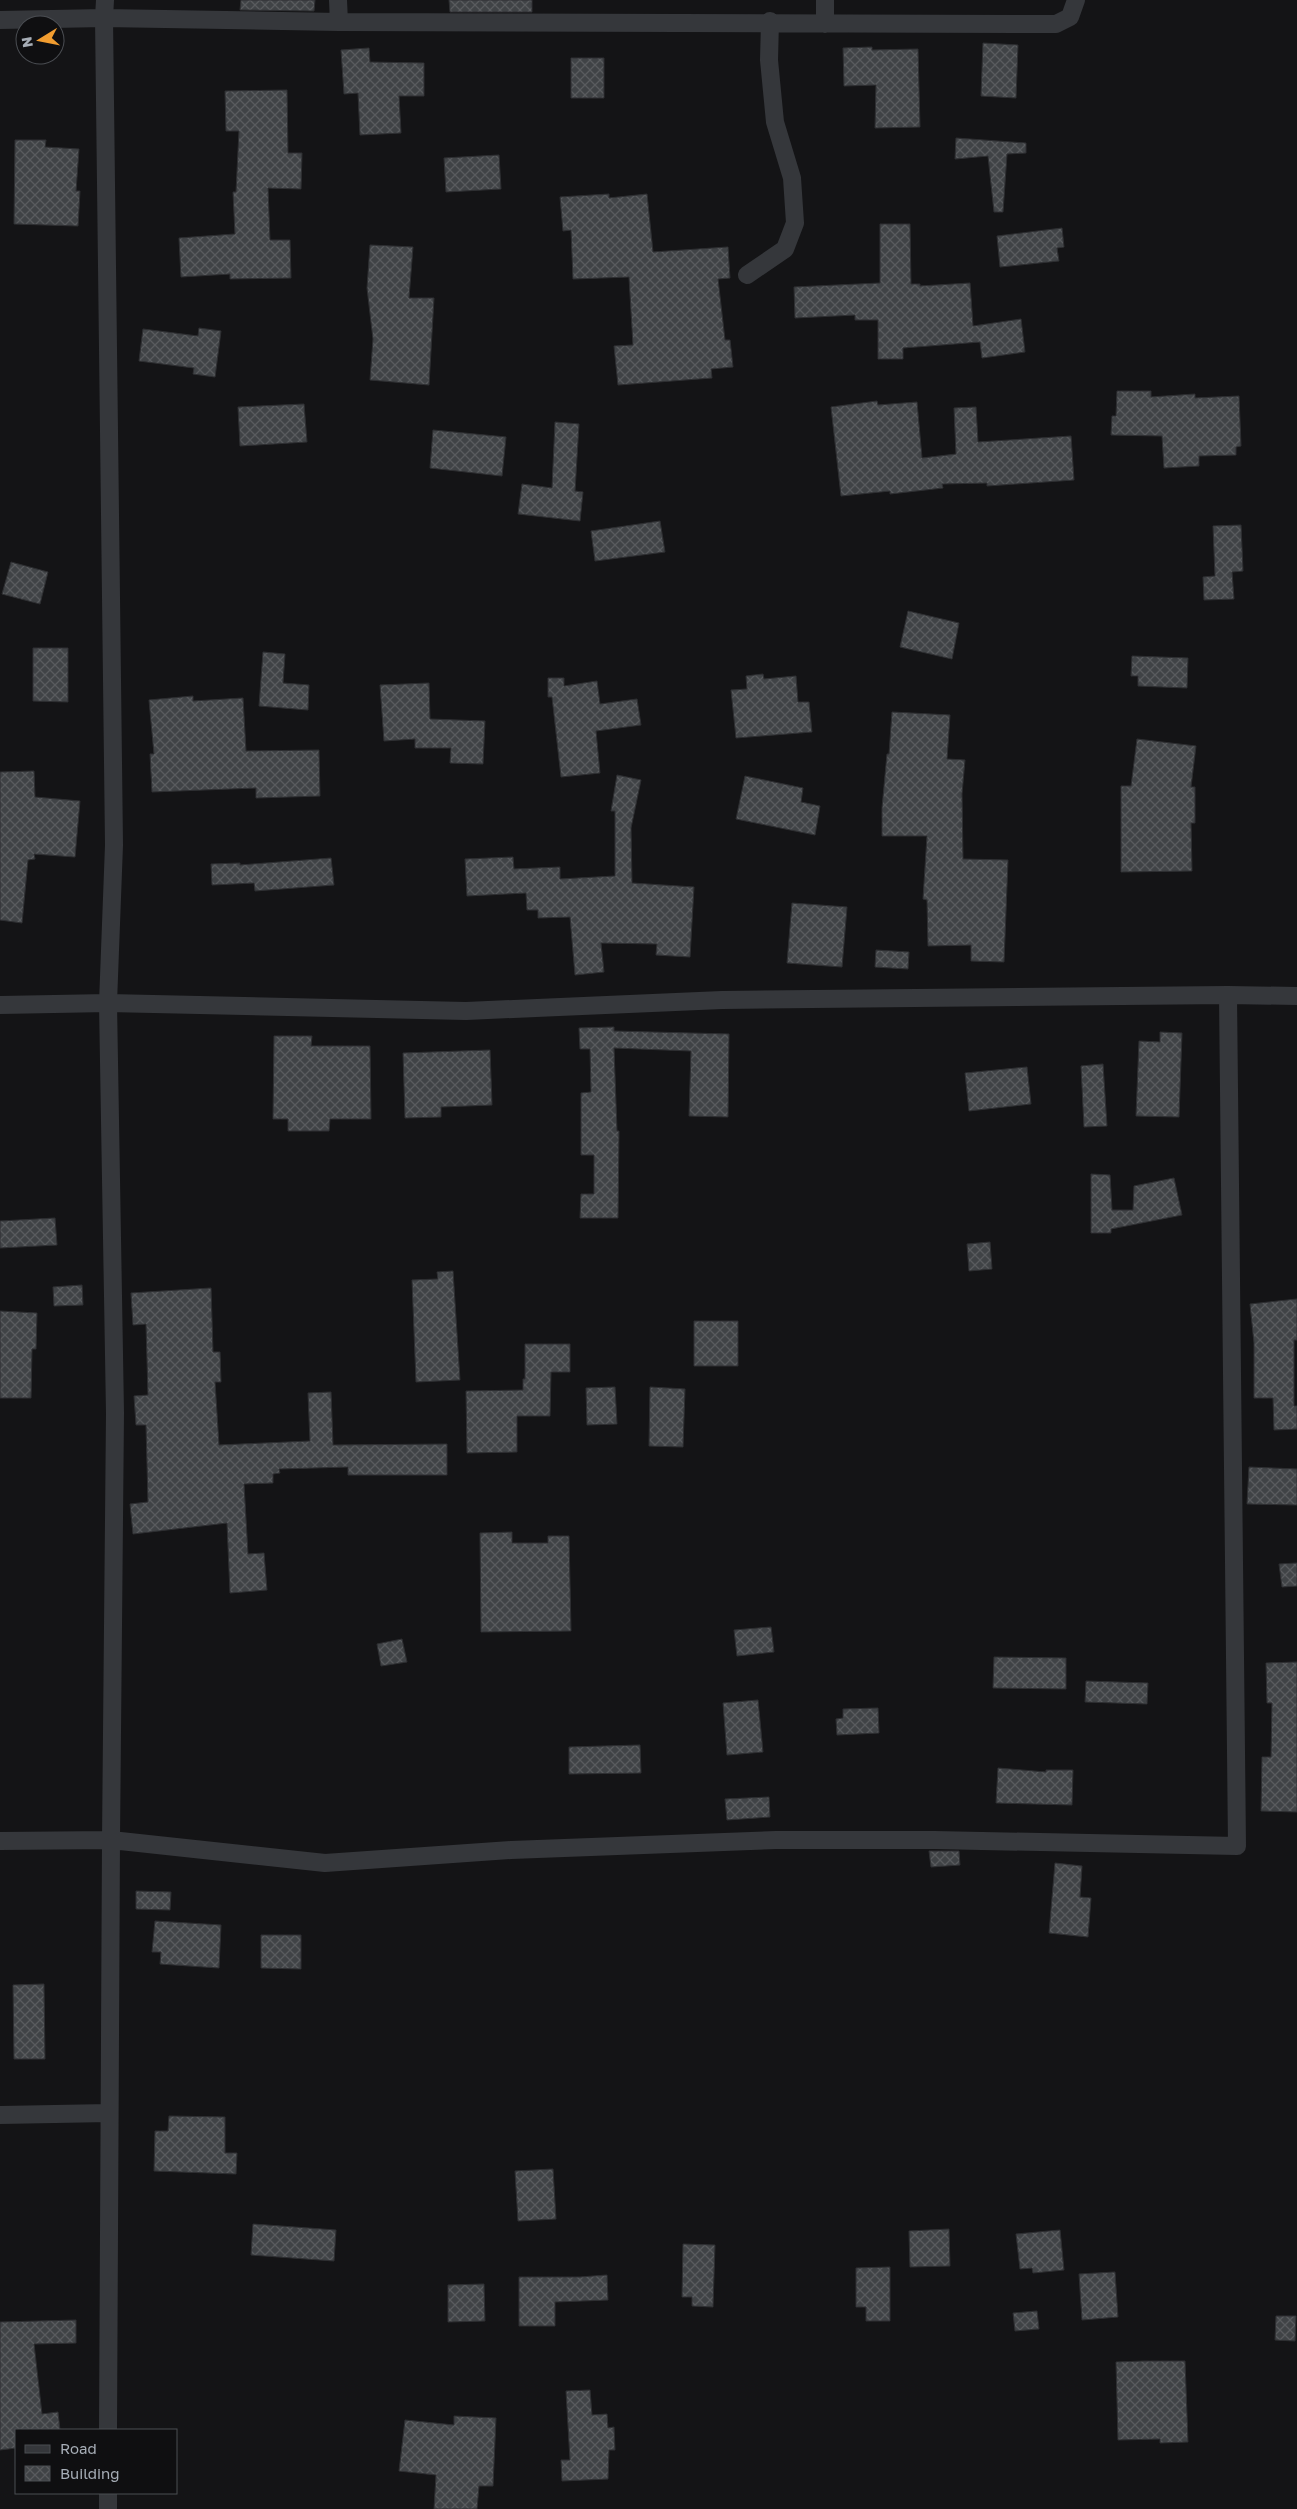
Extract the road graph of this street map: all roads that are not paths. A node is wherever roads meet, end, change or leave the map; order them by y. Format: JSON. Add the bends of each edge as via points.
{"nodes":[{"id":1,"x":105,"y":0,"type":"edge"},
{"id":2,"x":338,"y":0,"type":"edge"},
{"id":3,"x":825,"y":0,"type":"edge"},
{"id":4,"x":1076,"y":0,"type":"edge"},
{"id":5,"x":104,"y":18,"type":"junction"},
{"id":6,"x":0,"y":20,"type":"edge"},
{"id":7,"x":770,"y":21,"type":"junction"},
{"id":8,"x":339,"y":22,"type":"junction"},
{"id":9,"x":825,"y":24,"type":"junction"},
{"id":10,"x":747,"y":275,"type":"dead end"},
{"id":11,"x":1228,"y":996,"type":"junction"},
{"id":12,"x":1297,"y":996,"type":"edge"},
{"id":13,"x":108,"y":1003,"type":"junction"},
{"id":14,"x":0,"y":1005,"type":"edge"},
{"id":15,"x":111,"y":1840,"type":"junction"},
{"id":16,"x":0,"y":1842,"type":"edge"},
{"id":17,"x":109,"y":2113,"type":"junction"},
{"id":18,"x":0,"y":2115,"type":"edge"},
{"id":19,"x":108,"y":2429,"type":"edge"},
{"id":20,"x":108,"y":2494,"type":"edge"},
{"id":21,"x":108,"y":2509,"type":"edge"}],
"edges":[{"from":1,"to":5,"type":"street"},
{"from":2,"to":8,"type":"street"},
{"from":3,"to":9,"type":"street"},
{"from":4,"to":9,"type":"street","via":[[1070,17],[1056,24]]},
{"from":5,"to":6,"type":"street"},
{"from":5,"to":8,"type":"street"},
{"from":5,"to":13,"type":"street","via":[[114,845]]},
{"from":7,"to":8,"type":"street"},
{"from":7,"to":9,"type":"street"},
{"from":7,"to":10,"type":"street","via":[[769,60],[775,122],[792,178],[795,223],[785,249]]},
{"from":11,"to":12,"type":"street"},
{"from":11,"to":13,"type":"street","via":[[722,1000],[466,1011]]},
{"from":11,"to":15,"type":"street","via":[[1237,1846],[776,1840],[511,1850],[326,1863]]},
{"from":13,"to":14,"type":"street"},
{"from":13,"to":15,"type":"street","via":[[115,1413]]},
{"from":15,"to":16,"type":"street"},
{"from":15,"to":17,"type":"street"},
{"from":17,"to":18,"type":"street"},
{"from":17,"to":19,"type":"street"},
{"from":20,"to":21,"type":"street"}]}
